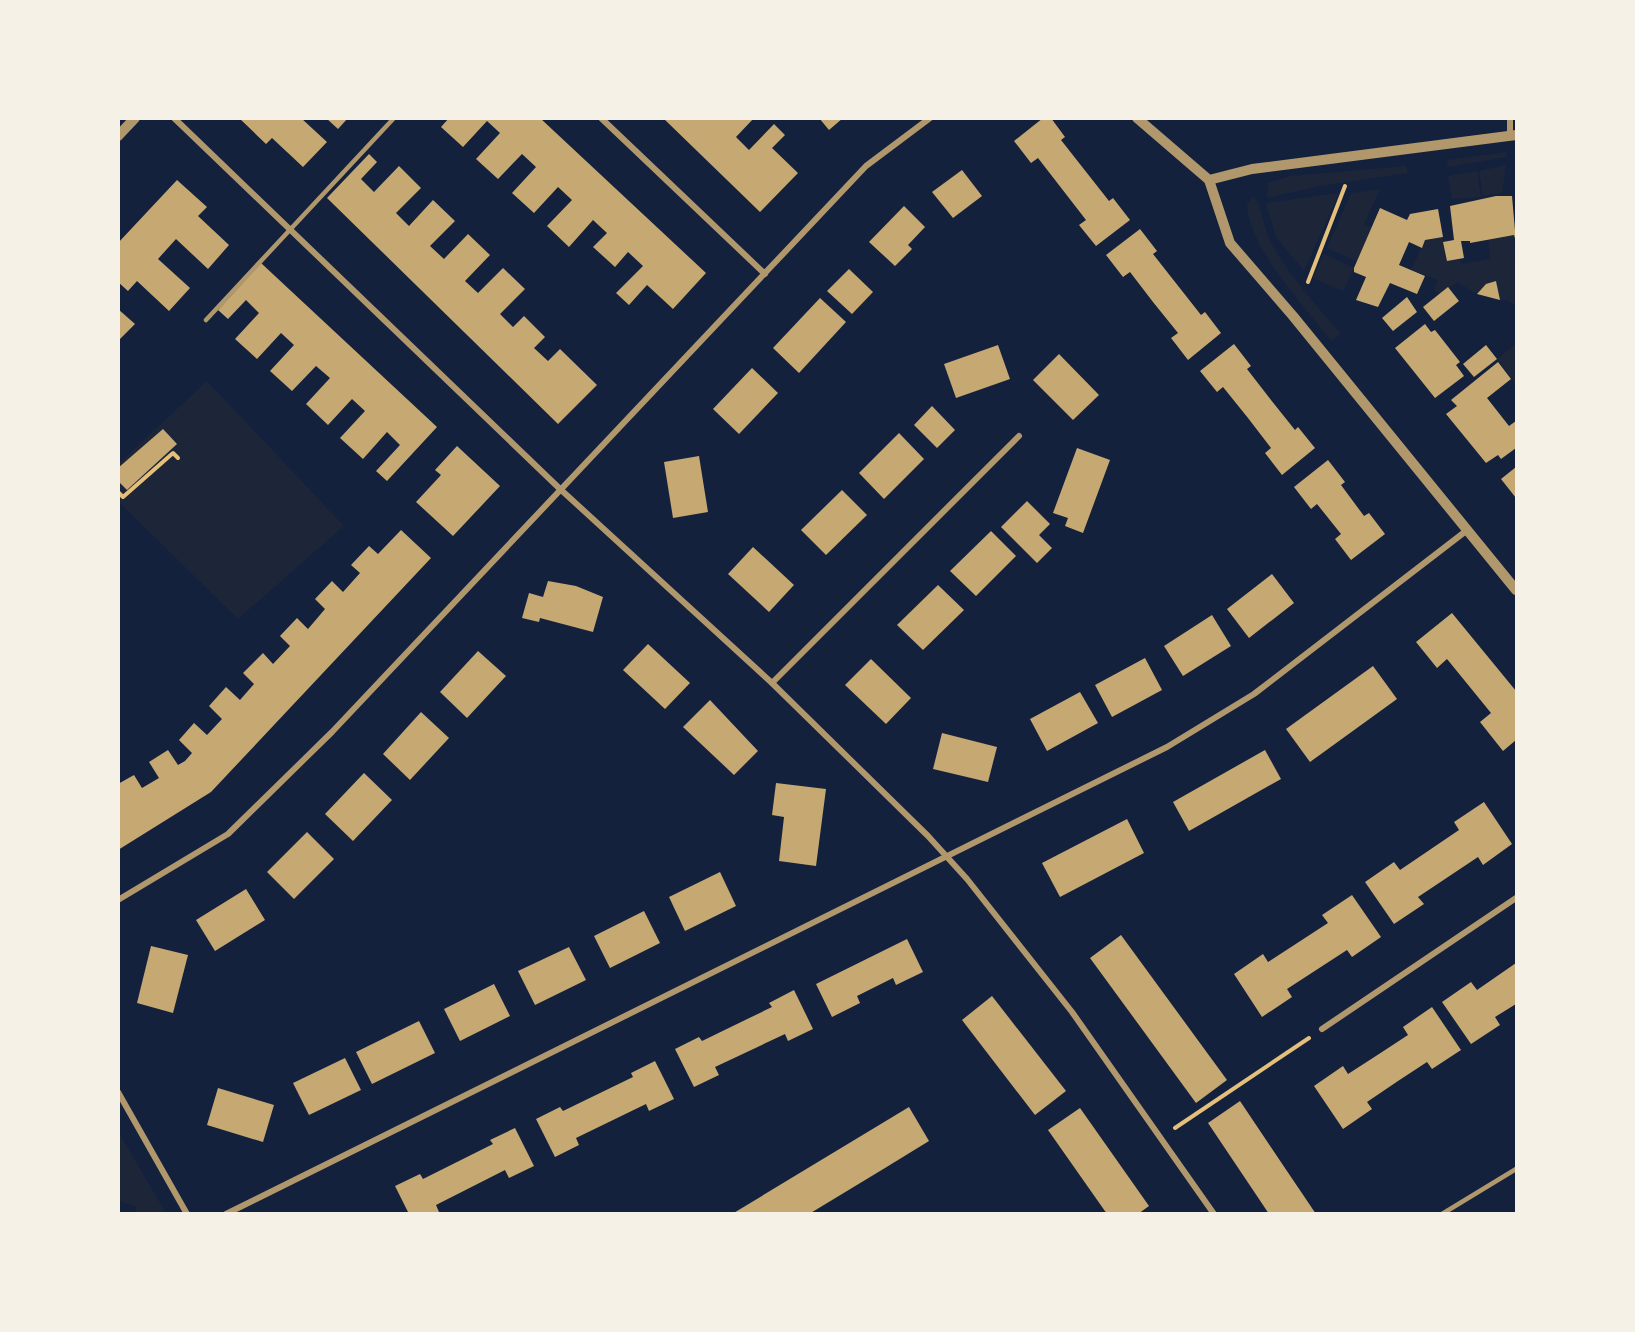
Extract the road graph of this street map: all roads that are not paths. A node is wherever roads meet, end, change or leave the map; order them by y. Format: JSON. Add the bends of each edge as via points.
{"nodes":[{"id":1,"x":135,"y":118,"type":"edge"},
{"id":2,"x":174,"y":118,"type":"edge"},
{"id":3,"x":394,"y":118,"type":"edge"},
{"id":4,"x":601,"y":118,"type":"edge"},
{"id":5,"x":930,"y":118,"type":"edge"},
{"id":6,"x":1137,"y":118,"type":"edge"},
{"id":7,"x":1510,"y":118,"type":"edge"},
{"id":8,"x":118,"y":136,"type":"edge"},
{"id":9,"x":1513,"y":136,"type":"edge"},
{"id":10,"x":1209,"y":180,"type":"junction"},
{"id":11,"x":290,"y":230,"type":"junction"},
{"id":12,"x":765,"y":274,"type":"junction"},
{"id":13,"x":206,"y":320,"type":"dead end"},
{"id":14,"x":1019,"y":435,"type":"dead end"},
{"id":15,"x":559,"y":488,"type":"junction"},
{"id":16,"x":1466,"y":531,"type":"junction"},
{"id":17,"x":1516,"y":590,"type":"edge"},
{"id":18,"x":772,"y":683,"type":"junction"},
{"id":19,"x":946,"y":856,"type":"junction"},
{"id":20,"x":1516,"y":898,"type":"edge"},
{"id":21,"x":118,"y":900,"type":"edge"},
{"id":22,"x":1322,"y":1029,"type":"road end"},
{"id":23,"x":118,"y":1092,"type":"edge"},
{"id":24,"x":1516,"y":1169,"type":"edge"},
{"id":25,"x":187,"y":1214,"type":"edge"},
{"id":26,"x":226,"y":1214,"type":"edge"},
{"id":27,"x":1214,"y":1214,"type":"edge"},
{"id":28,"x":1442,"y":1214,"type":"edge"}],
"edges":[{"from":1,"to":8,"type":"street"},
{"from":2,"to":11,"type":"street"},
{"from":3,"to":11,"type":"lane"},
{"from":4,"to":12,"type":"street"},
{"from":5,"to":12,"type":"street","via":[[866,166]]},
{"from":6,"to":10,"type":"street"},
{"from":7,"to":9,"type":"street"},
{"from":9,"to":10,"type":"street","via":[[1252,169]]},
{"from":10,"to":16,"type":"street","via":[[1230,243]]},
{"from":11,"to":13,"type":"lane"},
{"from":11,"to":15,"type":"street"},
{"from":12,"to":15,"type":"street"},
{"from":14,"to":18,"type":"street"},
{"from":15,"to":18,"type":"street"},
{"from":15,"to":21,"type":"street","via":[[332,732],[228,834]]},
{"from":16,"to":17,"type":"street"},
{"from":16,"to":19,"type":"street","via":[[1254,694],[1167,747]]},
{"from":18,"to":19,"type":"street"},
{"from":19,"to":26,"type":"street"},
{"from":19,"to":27,"type":"street","via":[[1072,1012]]},
{"from":20,"to":22,"type":"street"},
{"from":23,"to":25,"type":"street"},
{"from":24,"to":28,"type":"lane"}]}
